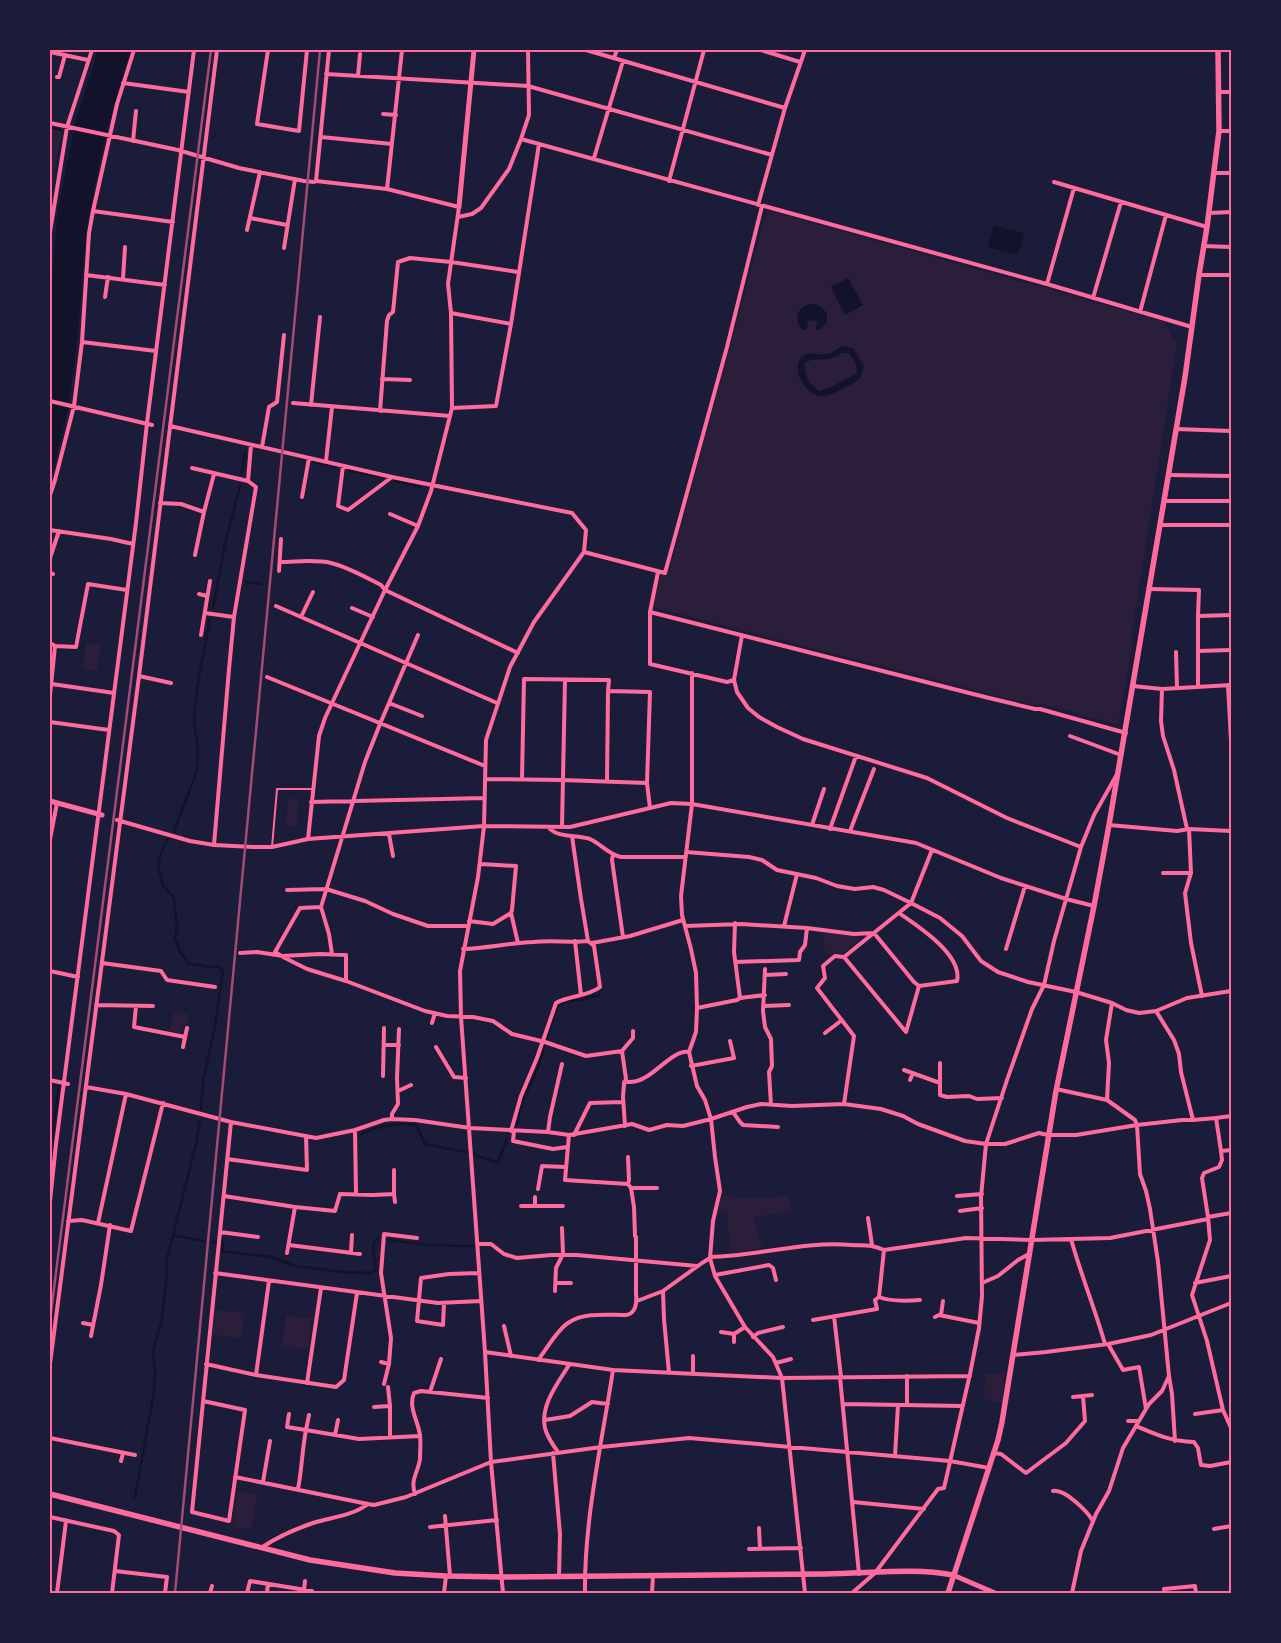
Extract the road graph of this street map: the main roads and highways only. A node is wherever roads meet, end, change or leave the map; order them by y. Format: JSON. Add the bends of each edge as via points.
{"nodes":[{"id":1,"x":1218,"y":50,"type":"edge"},
{"id":2,"x":50,"y":1494,"type":"edge"},
{"id":3,"x":954,"y":1575,"type":"junction"},
{"id":4,"x":948,"y":1593,"type":"edge"}],
"edges":[{"from":1,"to":3,"type":"main road","via":[[1219,131],[1209,213],[1126,733],[1056,1089],[1003,1416]]},
{"from":2,"to":3,"type":"main road","via":[[310,1560],[395,1573],[502,1577],[938,1572]]},
{"from":3,"to":4,"type":"main road"}]}
